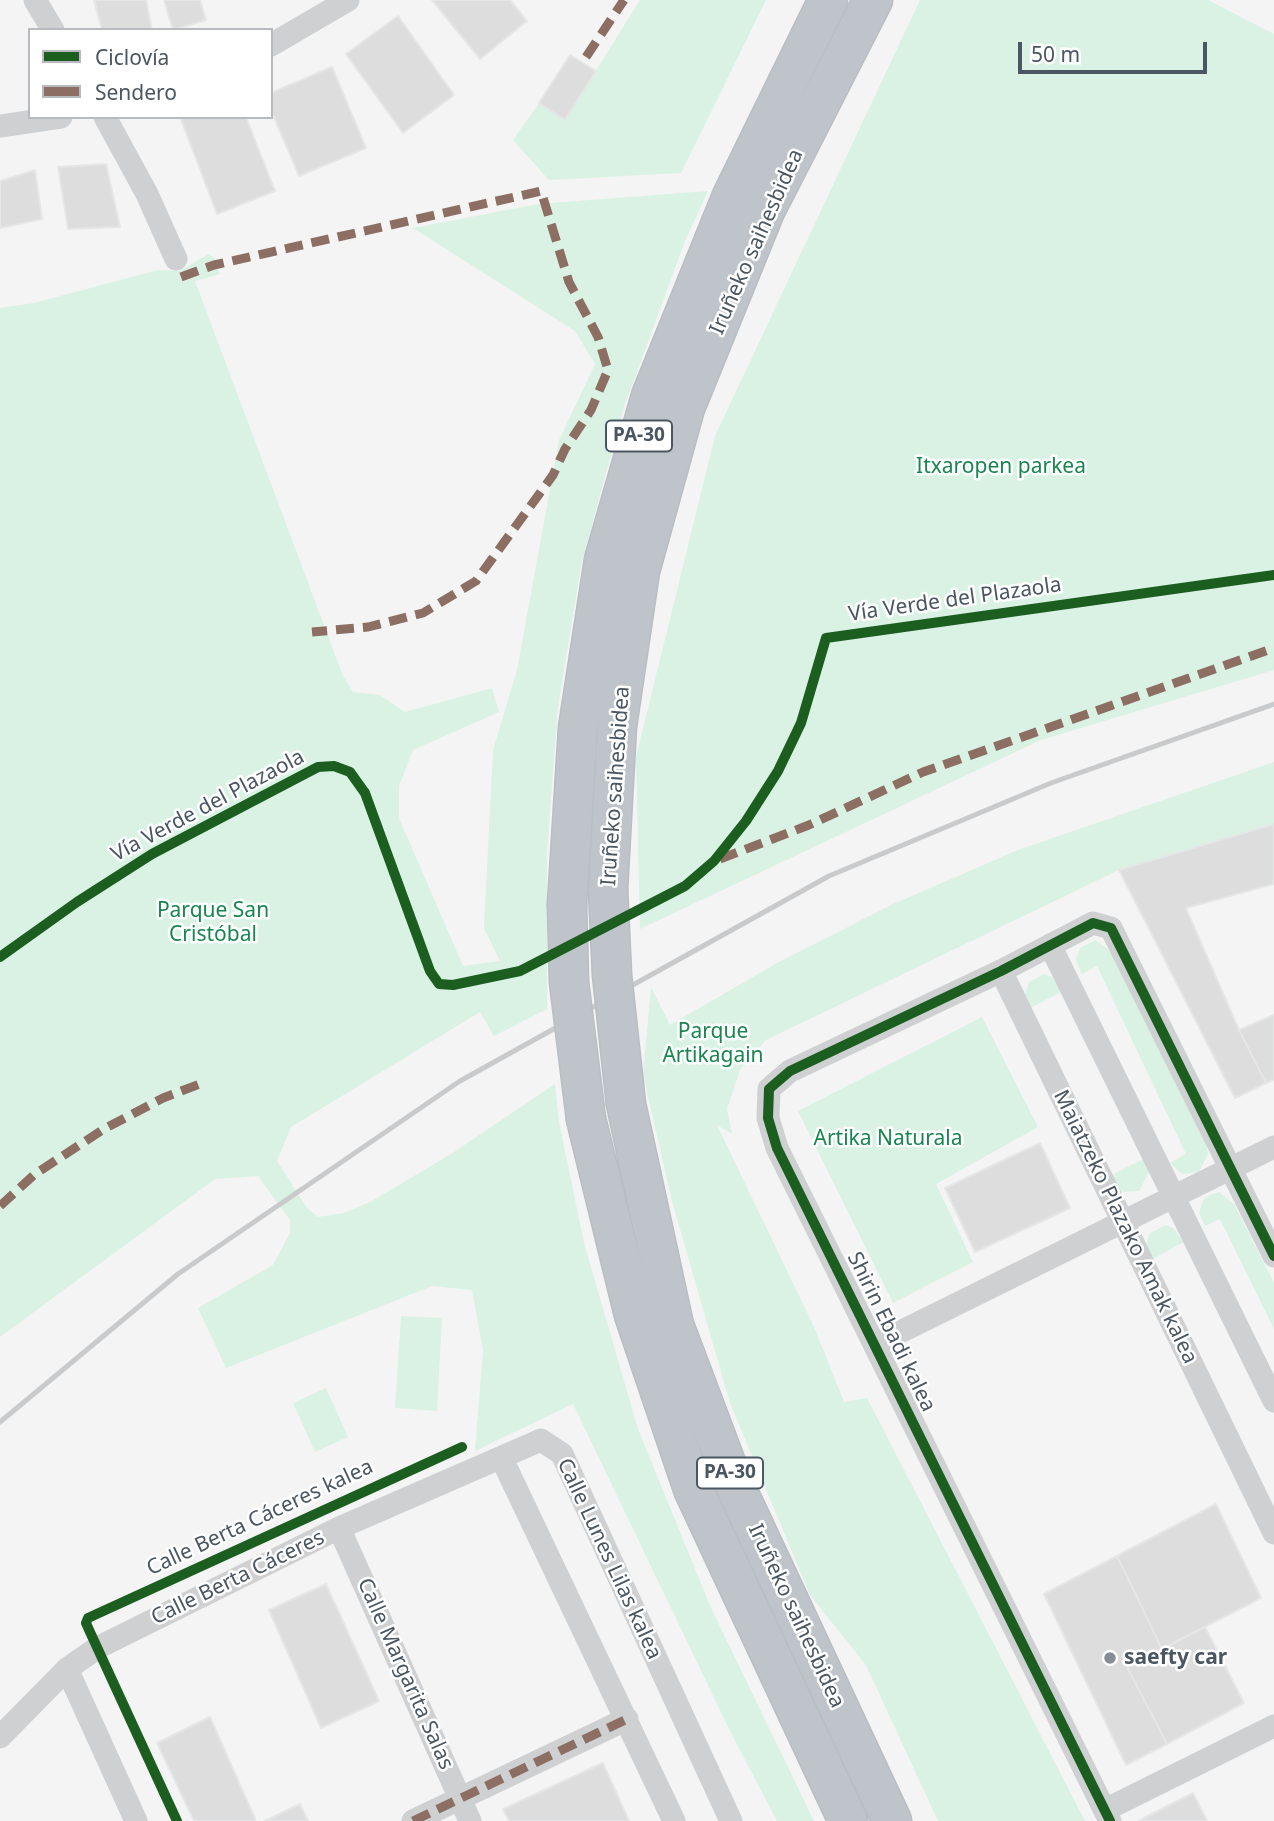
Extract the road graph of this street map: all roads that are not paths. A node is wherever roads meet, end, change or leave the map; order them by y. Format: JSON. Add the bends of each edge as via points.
{"nodes":[{"id":1,"x":35,"y":0,"type":"edge"},
{"id":2,"x":348,"y":0,"type":"edge"},
{"id":3,"x":828,"y":0,"type":"edge"},
{"id":4,"x":873,"y":0,"type":"edge"},
{"id":5,"x":52,"y":28,"type":"edge"},
{"id":6,"x":273,"y":44,"type":"edge"},
{"id":7,"x":49,"y":119,"type":"edge"},
{"id":8,"x":107,"y":119,"type":"edge"},
{"id":9,"x":0,"y":127,"type":"edge"},
{"id":10,"x":176,"y":259,"type":"dead end"},
{"id":11,"x":1049,"y":945,"type":"junction"},
{"id":12,"x":1001,"y":971,"type":"junction"},
{"id":13,"x":1274,"y":1147,"type":"edge"},
{"id":14,"x":1231,"y":1168,"type":"junction"},
{"id":15,"x":1172,"y":1197,"type":"junction"},
{"id":16,"x":1122,"y":1222,"type":"junction"},
{"id":17,"x":1274,"y":1256,"type":"edge"},
{"id":18,"x":876,"y":1344,"type":"junction"},
{"id":19,"x":1274,"y":1401,"type":"edge"},
{"id":20,"x":502,"y":1459,"type":"junction"},
{"id":21,"x":339,"y":1528,"type":"junction"},
{"id":22,"x":1274,"y":1533,"type":"edge"},
{"id":23,"x":808,"y":1645,"type":"junction"},
{"id":24,"x":67,"y":1669,"type":"junction"},
{"id":25,"x":790,"y":1699,"type":"junction"},
{"id":26,"x":627,"y":1718,"type":"junction"},
{"id":27,"x":1274,"y":1726,"type":"edge"},
{"id":28,"x":0,"y":1737,"type":"edge"},
{"id":29,"x":460,"y":1798,"type":"junction"},
{"id":30,"x":1108,"y":1816,"type":"edge"},
{"id":31,"x":418,"y":1820,"type":"edge"},
{"id":32,"x":136,"y":1821,"type":"edge"},
{"id":33,"x":470,"y":1821,"type":"edge"},
{"id":34,"x":674,"y":1821,"type":"edge"},
{"id":35,"x":731,"y":1821,"type":"edge"},
{"id":36,"x":831,"y":1821,"type":"edge"},
{"id":37,"x":848,"y":1821,"type":"edge"},
{"id":38,"x":892,"y":1821,"type":"edge"},
{"id":39,"x":913,"y":1821,"type":"edge"}],
"edges":[{"from":1,"to":5,"type":"street"},
{"from":2,"to":6,"type":"street"},
{"from":3,"to":25,"type":"highway","name":"Iruñeko saihesbidea","number":"PA-30","bridge":true,"via":[[732,196],[647,409],[604,560],[578,728],[567,904],[569,982],[586,1119],[634,1315],[693,1489]]},
{"from":4,"to":23,"type":"highway","name":"Iruñeko saihesbidea","number":"PA-30","bridge":true,"via":[[765,211],[685,408],[640,570],[617,726],[608,889],[626,1104],[674,1325],[732,1479]]},
{"from":7,"to":9,"type":"street"},
{"from":8,"to":10,"type":"street"},
{"from":11,"to":12,"type":"street"},
{"from":11,"to":14,"type":"street","via":[[1093,923],[1111,928]]},
{"from":11,"to":15,"type":"street"},
{"from":12,"to":16,"type":"street","name":"Maiatzeko Plazako Amak kalea"},
{"from":12,"to":18,"type":"street","name":"Shirin Ebadi kalea","via":[[790,1071],[769,1089],[768,1118],[777,1148]]},
{"from":13,"to":14,"type":"street"},
{"from":14,"to":15,"type":"street"},
{"from":14,"to":17,"type":"street"},
{"from":15,"to":16,"type":"street"},
{"from":15,"to":19,"type":"street"},
{"from":16,"to":18,"type":"street"},
{"from":16,"to":22,"type":"street","name":"Maiatzeko Plazako Amak kalea"},
{"from":18,"to":30,"type":"street","name":"Shirin Ebadi kalea"},
{"from":20,"to":21,"type":"street","name":"Calle Berta Cáceres"},
{"from":20,"to":26,"type":"street"},
{"from":20,"to":35,"type":"street","name":"Calle Lunes Lilas kalea","via":[[541,1440],[562,1454]]},
{"from":21,"to":24,"type":"street","name":"Calle Berta Cáceres","via":[[127,1633]]},
{"from":21,"to":29,"type":"street","name":"Calle Margarita Salas"},
{"from":23,"to":38,"type":"highway","name":"Iruñeko saihesbidea","number":"PA-30"},
{"from":23,"to":39,"type":"highway","via":[[872,1735]]},
{"from":24,"to":28,"type":"street","name":"Calle Berta Cáceres"},
{"from":24,"to":32,"type":"street"},
{"from":25,"to":36,"type":"highway"},
{"from":25,"to":37,"type":"highway","name":"Iruñeko saihesbidea","number":"PA-30"},
{"from":26,"to":29,"type":"street"},
{"from":26,"to":34,"type":"street"},
{"from":27,"to":30,"type":"street"},
{"from":29,"to":31,"type":"street"},
{"from":29,"to":33,"type":"street","name":"Calle Margarita Salas"}]}
